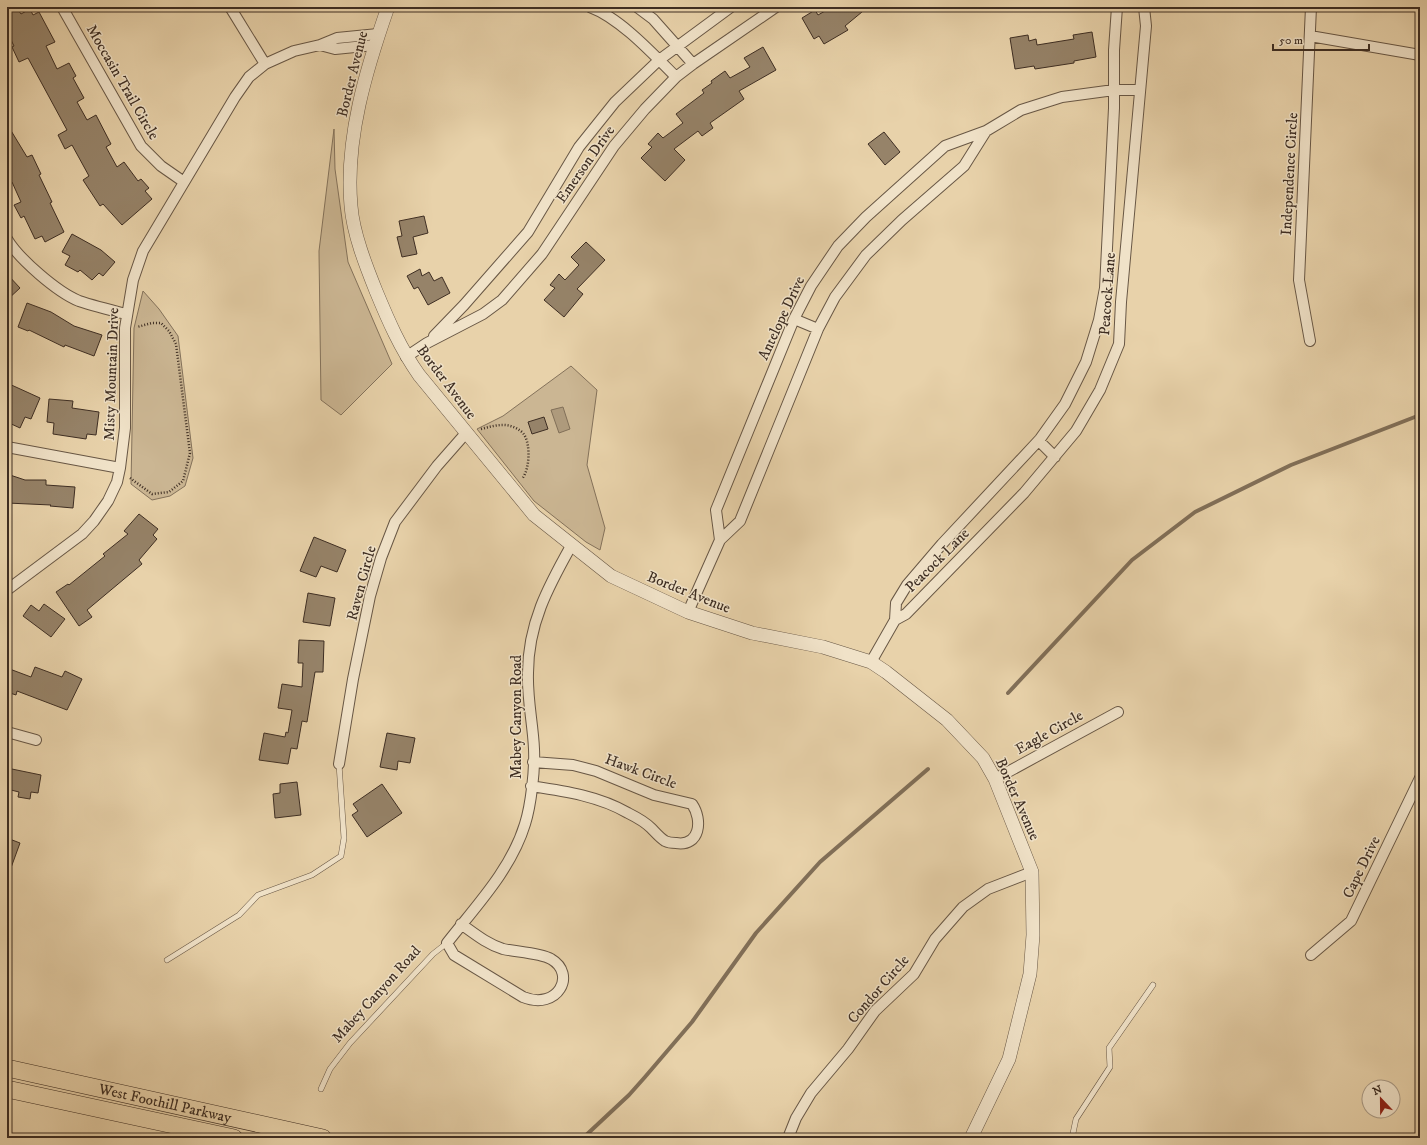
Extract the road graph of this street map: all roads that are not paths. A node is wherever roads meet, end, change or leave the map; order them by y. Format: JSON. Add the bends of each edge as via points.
{"nodes":[{"id":1,"x":62,"y":7,"type":"edge"},
{"id":2,"x":230,"y":7,"type":"edge"},
{"id":3,"x":388,"y":7,"type":"edge"},
{"id":4,"x":590,"y":7,"type":"edge"},
{"id":5,"x":637,"y":7,"type":"edge"},
{"id":6,"x":731,"y":7,"type":"edge"},
{"id":7,"x":776,"y":7,"type":"edge"},
{"id":8,"x":1117,"y":7,"type":"edge"},
{"id":9,"x":1144,"y":7,"type":"edge"},
{"id":10,"x":1311,"y":7,"type":"edge"},
{"id":11,"x":1310,"y":36,"type":"junction"},
{"id":12,"x":377,"y":39,"type":"junction"},
{"id":13,"x":677,"y":45,"type":"junction"},
{"id":14,"x":1420,"y":55,"type":"edge"},
{"id":15,"x":659,"y":60,"type":"junction"},
{"id":16,"x":265,"y":64,"type":"junction"},
{"id":17,"x":693,"y":64,"type":"junction"},
{"id":18,"x":676,"y":77,"type":"junction"},
{"id":19,"x":1114,"y":90,"type":"junction"},
{"id":20,"x":1140,"y":90,"type":"junction"},
{"id":21,"x":986,"y":131,"type":"junction"},
{"id":22,"x":184,"y":182,"type":"junction"},
{"id":23,"x":7,"y":239,"type":"edge"},
{"id":24,"x":126,"y":314,"type":"junction"},
{"id":25,"x":794,"y":319,"type":"junction"},
{"id":26,"x":818,"y":329,"type":"junction"},
{"id":27,"x":1310,"y":341,"type":"dead end"},
{"id":28,"x":427,"y":343,"type":"junction"},
{"id":29,"x":406,"y":357,"type":"junction"},
{"id":30,"x":466,"y":433,"type":"junction"},
{"id":31,"x":1039,"y":441,"type":"junction"},
{"id":32,"x":7,"y":447,"type":"edge"},
{"id":33,"x":1055,"y":457,"type":"junction"},
{"id":34,"x":120,"y":468,"type":"junction"},
{"id":35,"x":720,"y":540,"type":"junction"},
{"id":36,"x":571,"y":546,"type":"junction"},
{"id":37,"x":7,"y":590,"type":"edge"},
{"id":38,"x":688,"y":612,"type":"junction"},
{"id":39,"x":895,"y":620,"type":"junction"},
{"id":40,"x":871,"y":662,"type":"junction"},
{"id":41,"x":1118,"y":712,"type":"dead end"},
{"id":42,"x":7,"y":732,"type":"edge"},
{"id":43,"x":36,"y":740,"type":"dead end"},
{"id":44,"x":533,"y":762,"type":"junction"},
{"id":45,"x":339,"y":764,"type":"joint"},
{"id":46,"x":1420,"y":778,"type":"edge"},
{"id":47,"x":995,"y":779,"type":"junction"},
{"id":48,"x":531,"y":786,"type":"junction"},
{"id":49,"x":1032,"y":872,"type":"junction"},
{"id":50,"x":461,"y":924,"type":"junction"},
{"id":51,"x":447,"y":943,"type":"junction"},
{"id":52,"x":1311,"y":955,"type":"dead end"},
{"id":53,"x":167,"y":960,"type":"dead end"},
{"id":54,"x":1153,"y":985,"type":"dead end"},
{"id":55,"x":7,"y":1068,"type":"edge"},
{"id":56,"x":7,"y":1089,"type":"edge"},
{"id":57,"x":322,"y":1089,"type":"dead end"},
{"id":58,"x":222,"y":1137,"type":"edge"},
{"id":59,"x":280,"y":1138,"type":"edge"},
{"id":60,"x":323,"y":1138,"type":"edge"},
{"id":61,"x":788,"y":1138,"type":"edge"},
{"id":62,"x":971,"y":1138,"type":"edge"},
{"id":63,"x":1072,"y":1138,"type":"edge"}],
"edges":[{"from":1,"to":22,"type":"street","name":"Moccasin Trail Circle","via":[[141,146],[161,166]]},
{"from":2,"to":16,"type":"street"},
{"from":3,"to":12,"type":"street","name":"Border Avenue"},
{"from":4,"to":15,"type":"street","via":[[635,37]]},
{"from":5,"to":13,"type":"street","via":[[654,19]]},
{"from":6,"to":13,"type":"street","name":"Emerson Drive"},
{"from":7,"to":17,"type":"street","name":"Emerson Drive"},
{"from":8,"to":19,"type":"street","name":"Peacock Lane"},
{"from":9,"to":20,"type":"street","name":"Peacock Lane","via":[[1146,26]]},
{"from":10,"to":11,"type":"street","name":"Independence Circle"},
{"from":11,"to":14,"type":"street"},
{"from":11,"to":27,"type":"street","name":"Independence Circle","via":[[1299,280]]},
{"from":12,"to":16,"type":"street","name":"Misty Mountain Drive","via":[[337,38],[294,51]]},
{"from":12,"to":29,"type":"street","name":"Border Avenue","via":[[356,118],[350,163],[351,208],[363,258]]},
{"from":13,"to":15,"type":"street","name":"Emerson Drive"},
{"from":13,"to":17,"type":"street"},
{"from":15,"to":18,"type":"street"},
{"from":15,"to":28,"type":"street","name":"Emerson Drive","via":[[615,102],[579,147],[528,232]]},
{"from":16,"to":22,"type":"street","name":"Misty Mountain Drive","via":[[249,77],[235,97]]},
{"from":17,"to":18,"type":"street","name":"Emerson Drive"},
{"from":18,"to":28,"type":"street","name":"Emerson Drive","via":[[644,109],[614,146],[542,254],[502,300],[483,314]]},
{"from":19,"to":20,"type":"street","name":"Antelope Drive"},
{"from":19,"to":21,"type":"street","name":"Antelope Drive","via":[[1062,97],[1021,110]]},
{"from":19,"to":31,"type":"street","name":"Peacock Lane","via":[[1105,288],[1100,320],[1086,362],[1068,397]]},
{"from":20,"to":33,"type":"street","name":"Peacock Lane","via":[[1120,302],[1119,344],[1100,390],[1076,432]]},
{"from":21,"to":25,"type":"street","name":"Antelope Drive","via":[[945,146],[866,217],[838,246],[811,286]]},
{"from":21,"to":26,"type":"street","name":"Antelope Drive","via":[[964,166],[866,255],[835,297]]},
{"from":22,"to":24,"type":"street","name":"Misty Mountain Drive","via":[[143,251],[133,280]]},
{"from":23,"to":24,"type":"street","via":[[36,272],[57,288],[78,300]]},
{"from":24,"to":34,"type":"street","name":"Misty Mountain Drive","via":[[125,428]]},
{"from":25,"to":26,"type":"street"},
{"from":25,"to":35,"type":"street","name":"Antelope Drive","via":[[716,510]]},
{"from":26,"to":35,"type":"street","name":"Antelope Drive","via":[[740,521]]},
{"from":28,"to":29,"type":"street","name":"Emerson Drive"},
{"from":29,"to":30,"type":"street","name":"Border Avenue"},
{"from":30,"to":36,"type":"street","name":"Border Avenue","via":[[534,515]]},
{"from":30,"to":45,"type":"street","name":"Raven Circle","via":[[437,466],[395,522],[381,558],[356,664]]},
{"from":31,"to":33,"type":"street"},
{"from":31,"to":39,"type":"street","name":"Peacock Lane","via":[[907,585],[896,603]]},
{"from":32,"to":34,"type":"street"},
{"from":33,"to":39,"type":"street","name":"Peacock Lane","via":[[1024,493],[906,614]]},
{"from":34,"to":37,"type":"street","name":"Misty Mountain Drive","via":[[108,501],[82,534]]},
{"from":35,"to":38,"type":"street","name":"Antelope Drive"},
{"from":36,"to":38,"type":"street","name":"Border Avenue","via":[[611,576]]},
{"from":36,"to":44,"type":"street","name":"Mabey Canyon Road","via":[[542,598],[532,636],[528,673]]},
{"from":38,"to":40,"type":"street","name":"Border Avenue","via":[[752,633],[824,647]]},
{"from":39,"to":40,"type":"street","name":"Peacock Lane"},
{"from":40,"to":47,"type":"street","name":"Border Avenue","via":[[947,720],[983,758]]},
{"from":41,"to":47,"type":"street","name":"Eagle Circle"},
{"from":42,"to":43,"type":"street"},
{"from":44,"to":48,"type":"street","name":"Mabey Canyon Road"},
{"from":44,"to":48,"type":"street","name":"Hawk Circle","via":[[573,765],[596,771],[654,795],[692,804],[698,812],[700,822],[696,834],[689,841],[678,844],[665,841],[628,812],[607,803],[585,796]]},
{"from":45,"to":53,"type":"lane","via":[[344,838],[341,856],[312,875],[258,895],[239,915]]},
{"from":46,"to":52,"type":"street","name":"Cape Drive","via":[[1351,921]]},
{"from":47,"to":49,"type":"street","name":"Border Avenue"},
{"from":48,"to":50,"type":"street","name":"Mabey Canyon Road","via":[[525,824],[513,850],[498,878]]},
{"from":49,"to":61,"type":"street","name":"Condor Circle","via":[[988,890],[963,907],[934,939],[914,974],[875,1011],[848,1049],[811,1093]]},
{"from":49,"to":62,"type":"street","name":"Border Avenue","via":[[1033,935],[1030,974],[1009,1059]]},
{"from":50,"to":51,"type":"street","name":"Mabey Canyon Road"},
{"from":50,"to":51,"type":"street","via":[[484,941],[501,948],[551,959],[562,973],[559,992],[543,1001],[532,1001],[454,956]]},
{"from":51,"to":57,"type":"lane","name":"Mabey Canyon Road","via":[[433,954],[350,1043],[330,1069]]},
{"from":54,"to":63,"type":"lane","via":[[1109,1048],[1110,1067],[1076,1119]]},
{"from":55,"to":60,"type":"main road","name":"West Foothill Parkway"},
{"from":56,"to":58,"type":"main road","name":"West Foothill Parkway"},
{"from":58,"to":59,"type":"main road","via":[[243,1130]]}]}
